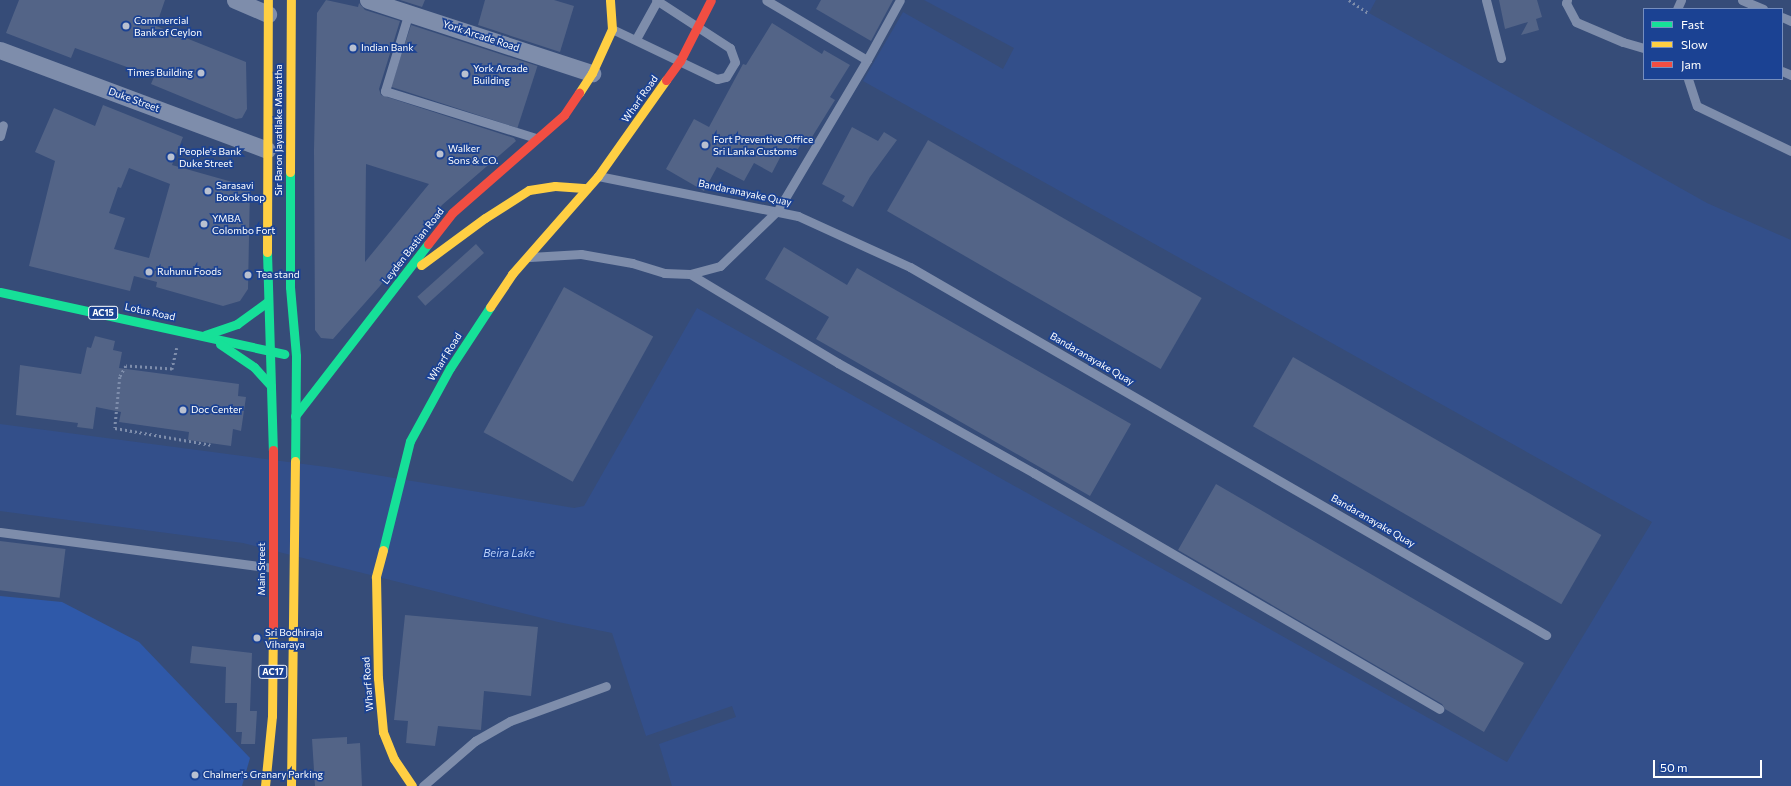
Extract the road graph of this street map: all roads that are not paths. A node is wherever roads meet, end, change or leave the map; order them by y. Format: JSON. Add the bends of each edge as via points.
{"nodes":[{"id":1,"x":235,"y":0,"type":"edge"},
{"id":2,"x":291,"y":0,"type":"edge"},
{"id":3,"x":368,"y":0,"type":"edge"},
{"id":4,"x":610,"y":0,"type":"edge"},
{"id":5,"x":656,"y":0,"type":"edge"},
{"id":6,"x":711,"y":0,"type":"edge"},
{"id":7,"x":766,"y":0,"type":"edge"},
{"id":8,"x":900,"y":0,"type":"edge"},
{"id":9,"x":1486,"y":0,"type":"edge"},
{"id":10,"x":1567,"y":0,"type":"edge"},
{"id":11,"x":1742,"y":0,"type":"edge"},
{"id":12,"x":268,"y":7,"type":"edge"},
{"id":13,"x":1761,"y":8,"type":"edge"},
{"id":14,"x":409,"y":12,"type":"junction"},
{"id":15,"x":697,"y":26,"type":"junction"},
{"id":16,"x":612,"y":29,"type":"junction"},
{"id":17,"x":636,"y":39,"type":"junction"},
{"id":18,"x":1643,"y":48,"type":"edge"},
{"id":19,"x":0,"y":50,"type":"edge"},
{"id":20,"x":1501,"y":58,"type":"dead end"},
{"id":21,"x":867,"y":60,"type":"junction"},
{"id":22,"x":680,"y":61,"type":"junction"},
{"id":23,"x":592,"y":73,"type":"junction"},
{"id":24,"x":1688,"y":80,"type":"edge"},
{"id":25,"x":3,"y":125,"type":"dead end"},
{"id":26,"x":0,"y":136,"type":"edge"},
{"id":27,"x":536,"y":138,"type":"junction"},
{"id":28,"x":267,"y":150,"type":"junction"},
{"id":29,"x":1791,"y":150,"type":"edge"},
{"id":30,"x":598,"y":176,"type":"junction"},
{"id":31,"x":587,"y":188,"type":"junction"},
{"id":32,"x":778,"y":210,"type":"junction"},
{"id":33,"x":526,"y":258,"type":"junction"},
{"id":34,"x":690,"y":274,"type":"junction"},
{"id":35,"x":402,"y":279,"type":"junction"},
{"id":36,"x":0,"y":292,"type":"edge"},
{"id":37,"x":267,"y":302,"type":"junction"},
{"id":38,"x":205,"y":335,"type":"junction"},
{"id":39,"x":270,"y":352,"type":"junction"},
{"id":40,"x":296,"y":356,"type":"junction"},
{"id":41,"x":271,"y":386,"type":"junction"},
{"id":42,"x":295,"y":416,"type":"junction"},
{"id":43,"x":0,"y":532,"type":"edge"},
{"id":44,"x":273,"y":568,"type":"junction"},
{"id":45,"x":1546,"y":635,"type":"dead end"},
{"id":46,"x":606,"y":686,"type":"dead end"},
{"id":47,"x":1439,"y":709,"type":"dead end"},
{"id":48,"x":265,"y":786,"type":"edge"},
{"id":49,"x":291,"y":786,"type":"edge"},
{"id":50,"x":412,"y":786,"type":"edge"},
{"id":51,"x":423,"y":786,"type":"edge"}],
"edges":[{"from":1,"to":12,"type":"street"},
{"from":2,"to":40,"type":"main road","name":"Sir Baron Jayatilake Mawatha","via":[[290,287]]},
{"from":3,"to":14,"type":"street","name":"York Arcade Road"},
{"from":4,"to":16,"type":"main road","name":"Leyden Bastian Road"},
{"from":5,"to":15,"type":"lane"},
{"from":5,"to":17,"type":"lane"},
{"from":6,"to":15,"type":"main road","name":"Wharf Road"},
{"from":7,"to":21,"type":"lane"},
{"from":8,"to":21,"type":"lane"},
{"from":9,"to":20,"type":"lane"},
{"from":10,"to":18,"type":"lane","via":[[1566,3],[1576,22]]},
{"from":11,"to":13,"type":"lane"},
{"from":12,"to":28,"type":"main road","name":"Sir Baron Jayatilake Mawatha"},
{"from":14,"to":23,"type":"street","name":"York Arcade Road"},
{"from":14,"to":27,"type":"lane","via":[[385,91]]},
{"from":15,"to":22,"type":"main road","name":"Wharf Road"},
{"from":15,"to":22,"type":"lane","via":[[730,48],[735,62],[726,77],[717,79]]},
{"from":16,"to":17,"type":"lane"},
{"from":16,"to":23,"type":"main road","name":"Leyden Bastian Road"},
{"from":17,"to":22,"type":"lane"},
{"from":19,"to":28,"type":"street","name":"Duke Street"},
{"from":21,"to":32,"type":"lane"},
{"from":22,"to":30,"type":"main road","name":"Wharf Road"},
{"from":23,"to":27,"type":"main road","name":"Leyden Bastian Road","via":[[564,115]]},
{"from":24,"to":29,"type":"lane","via":[[1697,106]]},
{"from":25,"to":26,"type":"lane"},
{"from":27,"to":35,"type":"main road","name":"Leyden Bastian Road","via":[[452,213]]},
{"from":28,"to":37,"type":"main road","name":"Sir Baron Jayatilake Mawatha"},
{"from":30,"to":31,"type":"main road","name":"Wharf Road"},
{"from":30,"to":32,"type":"lane","name":"Bandaranayake Quay"},
{"from":31,"to":33,"type":"main road","name":"Wharf Road"},
{"from":31,"to":35,"type":"main road","via":[[555,186],[529,190],[485,218]]},
{"from":32,"to":34,"type":"lane","via":[[720,266]]},
{"from":32,"to":45,"type":"lane","name":"Bandaranayake Quay","via":[[798,216],[910,267]]},
{"from":33,"to":34,"type":"lane","via":[[581,254],[632,263],[664,273]]},
{"from":33,"to":50,"type":"main road","name":"Wharf Road","via":[[512,274],[450,368],[410,441],[376,577],[378,678],[383,732],[394,759]]},
{"from":34,"to":47,"type":"lane","via":[[838,363],[1034,473]]},
{"from":35,"to":42,"type":"main road","name":"Leyden Bastian Road"},
{"from":36,"to":38,"type":"main road","name":"Lotus Road","number":"AC15"},
{"from":37,"to":38,"type":"main road","via":[[236,324]]},
{"from":37,"to":39,"type":"main road","name":"Sir Baron Jayatilake Mawatha"},
{"from":38,"to":39,"type":"main road","name":"Lotus Road","number":"AC15"},
{"from":38,"to":41,"type":"main road","via":[[254,368]]},
{"from":39,"to":40,"type":"main road","name":"Lotus Road"},
{"from":39,"to":41,"type":"main road","name":"Main Street","number":"AC17"},
{"from":40,"to":42,"type":"main road","number":"AC17"},
{"from":41,"to":44,"type":"main road","name":"Main Street","number":"AC17"},
{"from":42,"to":49,"type":"main road","number":"AC17"},
{"from":43,"to":44,"type":"lane"},
{"from":44,"to":48,"type":"main road","name":"Main Street","number":"AC17","via":[[272,716]]},
{"from":46,"to":51,"type":"lane","via":[[510,721],[475,741]]}]}
